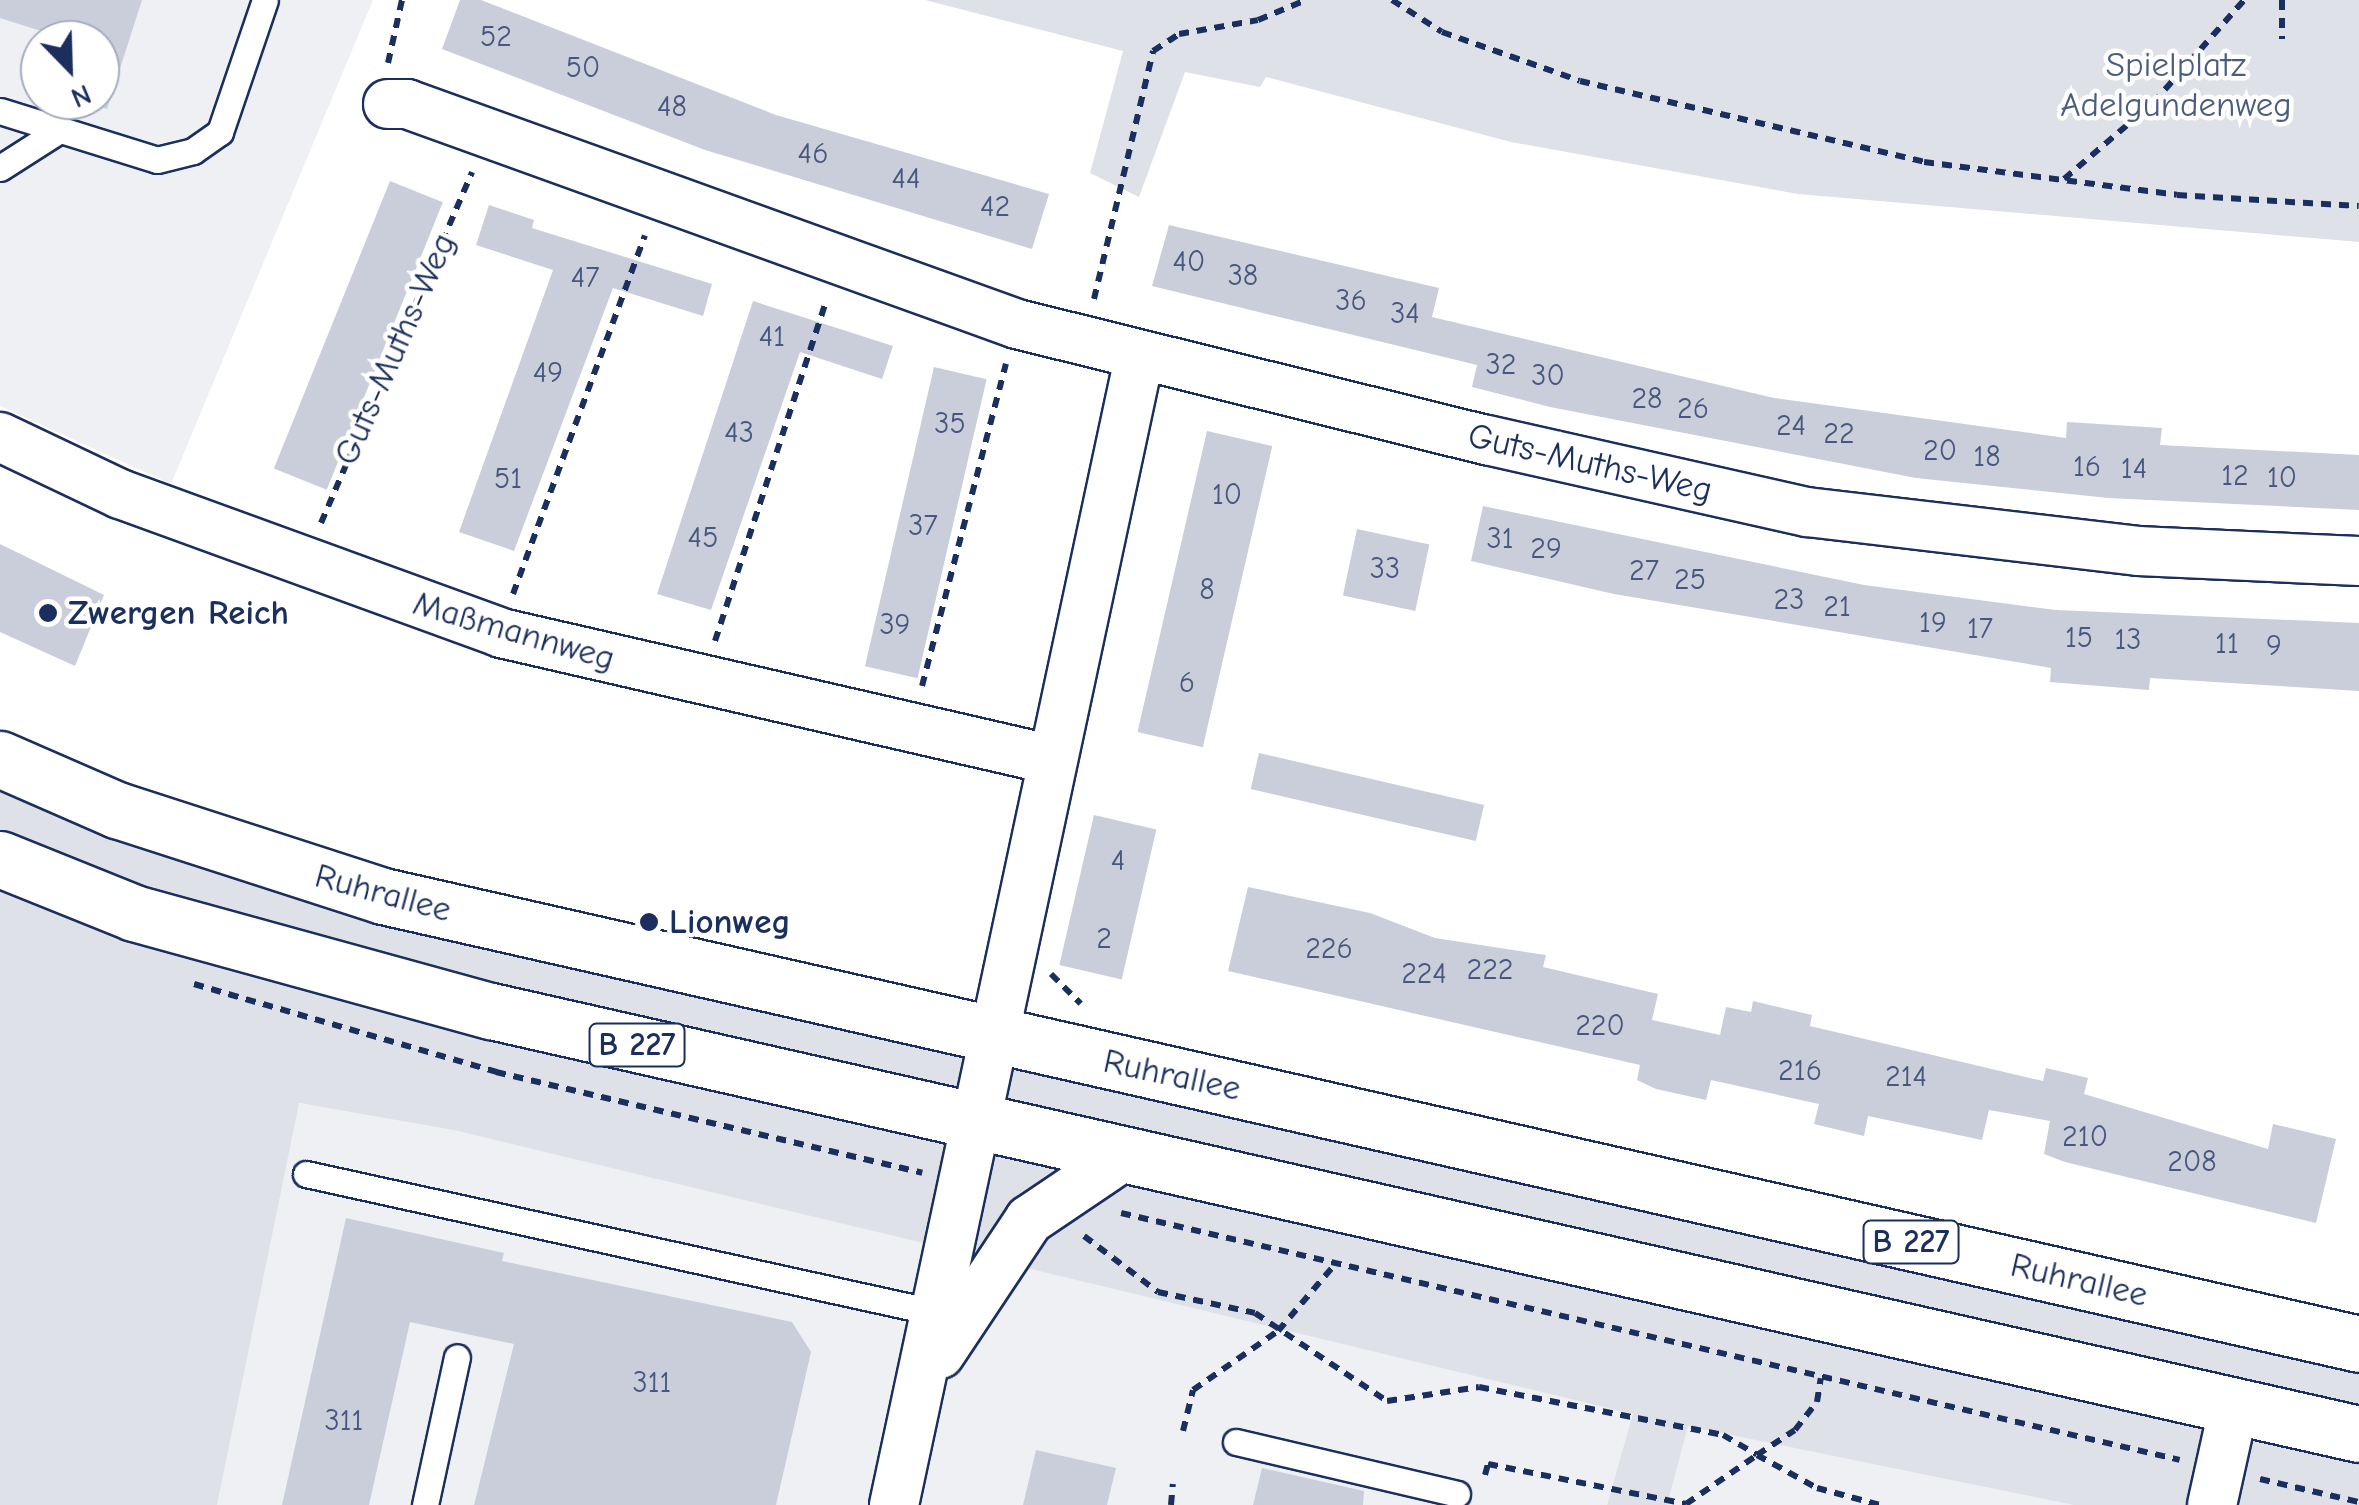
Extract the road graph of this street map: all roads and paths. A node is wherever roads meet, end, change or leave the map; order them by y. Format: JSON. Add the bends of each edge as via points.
{"nodes":[{"id":1,"x":265,"y":0,"type":"edge"},
{"id":2,"x":402,"y":0,"type":"edge"},
{"id":3,"x":1306,"y":0,"type":"edge"},
{"id":4,"x":1392,"y":0,"type":"edge"},
{"id":5,"x":2244,"y":0,"type":"edge"},
{"id":6,"x":2282,"y":0,"type":"edge"},
{"id":7,"x":2282,"y":40,"type":"dead end"},
{"id":8,"x":388,"y":104,"type":"joint"},
{"id":9,"x":0,"y":110,"type":"edge"},
{"id":10,"x":61,"y":129,"type":"junction"},
{"id":11,"x":490,"y":134,"type":"junction"},
{"id":12,"x":0,"y":168,"type":"edge"},
{"id":13,"x":2063,"y":179,"type":"junction"},
{"id":14,"x":659,"y":196,"type":"junction"},
{"id":15,"x":2359,"y":206,"type":"edge"},
{"id":16,"x":841,"y":257,"type":"junction"},
{"id":17,"x":1017,"y":324,"type":"junction"},
{"id":18,"x":1084,"y":344,"type":"junction"},
{"id":19,"x":1139,"y":358,"type":"junction"},
{"id":20,"x":0,"y":437,"type":"edge"},
{"id":21,"x":2359,"y":562,"type":"edge"},
{"id":22,"x":304,"y":565,"type":"junction"},
{"id":23,"x":501,"y":633,"type":"junction"},
{"id":24,"x":703,"y":684,"type":"junction"},
{"id":25,"x":910,"y":732,"type":"junction"},
{"id":26,"x":0,"y":759,"type":"edge"},
{"id":27,"x":1048,"y":759,"type":"junction"},
{"id":28,"x":0,"y":859,"type":"edge"},
{"id":29,"x":183,"y":980,"type":"dead end"},
{"id":30,"x":997,"y":1038,"type":"junction"},
{"id":31,"x":973,"y":1121,"type":"junction"},
{"id":32,"x":1127,"y":1154,"type":"junction"},
{"id":33,"x":306,"y":1174,"type":"dead end"},
{"id":34,"x":959,"y":1182,"type":"junction"},
{"id":35,"x":1074,"y":1202,"type":"junction"},
{"id":36,"x":1336,"y":1263,"type":"junction"},
{"id":37,"x":938,"y":1313,"type":"junction"},
{"id":38,"x":1278,"y":1330,"type":"junction"},
{"id":39,"x":2359,"y":1344,"type":"edge"},
{"id":40,"x":457,"y":1358,"type":"dead end"},
{"id":41,"x":927,"y":1374,"type":"junction"},
{"id":42,"x":1821,"y":1378,"type":"junction"},
{"id":43,"x":2234,"y":1406,"type":"junction"},
{"id":44,"x":1183,"y":1431,"type":"dead end"},
{"id":45,"x":2359,"y":1434,"type":"edge"},
{"id":46,"x":1236,"y":1442,"type":"dead end"},
{"id":47,"x":1758,"y":1455,"type":"junction"},
{"id":48,"x":1173,"y":1484,"type":"dead end"},
{"id":49,"x":2216,"y":1487,"type":"edge"},
{"id":50,"x":1456,"y":1494,"type":"joint"},
{"id":51,"x":2359,"y":1502,"type":"edge"},
{"id":52,"x":424,"y":1505,"type":"edge"},
{"id":53,"x":894,"y":1505,"type":"edge"},
{"id":54,"x":1171,"y":1505,"type":"edge"},
{"id":55,"x":1686,"y":1505,"type":"edge"},
{"id":56,"x":1880,"y":1505,"type":"edge"}],
"edges":[{"from":1,"to":10,"type":"lane","via":[[220,132],[193,151],[157,160]]},
{"from":2,"to":8,"type":"path","via":[[389,49]]},
{"from":3,"to":18,"type":"path","via":[[1258,20],[1179,34],[1153,51]]},
{"from":4,"to":13,"type":"path","via":[[1442,32],[1617,92],[1924,162]]},
{"from":5,"to":13,"type":"path","via":[[2153,104]]},
{"from":6,"to":7,"type":"path"},
{"from":8,"to":11,"type":"street","name":"Guts-Muths-Weg"},
{"from":9,"to":10,"type":"lane"},
{"from":10,"to":12,"type":"lane"},
{"from":11,"to":14,"type":"street","name":"Guts-Muths-Weg"},
{"from":11,"to":22,"type":"path","name":"Guts-Muths-Weg"},
{"from":13,"to":15,"type":"path"},
{"from":14,"to":16,"type":"street","name":"Guts-Muths-Weg"},
{"from":14,"to":23,"type":"path"},
{"from":16,"to":17,"type":"street","name":"Guts-Muths-Weg"},
{"from":16,"to":24,"type":"path"},
{"from":17,"to":18,"type":"street","name":"Guts-Muths-Weg"},
{"from":17,"to":25,"type":"path"},
{"from":18,"to":19,"type":"street","name":"Guts-Muths-Weg"},
{"from":19,"to":21,"type":"street","name":"Guts-Muths-Weg","via":[[1807,512],[2138,551]]},
{"from":19,"to":27,"type":"street"},
{"from":20,"to":22,"type":"street","name":"Maßmannweg"},
{"from":22,"to":23,"type":"street","name":"Maßmannweg"},
{"from":23,"to":24,"type":"street","name":"Maßmannweg"},
{"from":24,"to":25,"type":"street","name":"Maßmannweg"},
{"from":25,"to":27,"type":"street","name":"Maßmannweg"},
{"from":26,"to":30,"type":"main road","name":"Ruhrallee","number":"B 227","via":[[117,810],[383,896]]},
{"from":27,"to":30,"type":"street"},
{"from":28,"to":31,"type":"main road","number":"B 227","via":[[134,913],[302,964]]},
{"from":29,"to":34,"type":"path","via":[[496,1072]]},
{"from":30,"to":31,"type":"street"},
{"from":30,"to":39,"type":"main road","name":"Ruhrallee","number":"B 227"},
{"from":31,"to":32,"type":"main road","number":"B 227"},
{"from":31,"to":34,"type":"street"},
{"from":32,"to":35,"type":"street"},
{"from":32,"to":43,"type":"main road","number":"B 227"},
{"from":33,"to":37,"type":"lane"},
{"from":34,"to":37,"type":"street"},
{"from":35,"to":36,"type":"path"},
{"from":35,"to":38,"type":"path","via":[[1084,1236],[1158,1292],[1256,1313]]},
{"from":35,"to":41,"type":"street","via":[[988,1275]]},
{"from":36,"to":38,"type":"path"},
{"from":36,"to":42,"type":"path"},
{"from":37,"to":41,"type":"street"},
{"from":38,"to":44,"type":"path","via":[[1193,1390]]},
{"from":38,"to":47,"type":"path","via":[[1308,1342],[1387,1401],[1479,1387],[1723,1434]]},
{"from":40,"to":52,"type":"lane"},
{"from":41,"to":53,"type":"street"},
{"from":42,"to":47,"type":"path","via":[[1817,1402],[1794,1430]]},
{"from":42,"to":49,"type":"path"},
{"from":43,"to":45,"type":"main road","number":"B 227"},
{"from":43,"to":49,"type":"street"},
{"from":46,"to":50,"type":"lane"},
{"from":47,"to":55,"type":"path"},
{"from":47,"to":56,"type":"path","via":[[1817,1488]]},
{"from":48,"to":54,"type":"path"},
{"from":49,"to":51,"type":"path"},
{"from":50,"to":55,"type":"path","via":[[1478,1499],[1488,1464]]}]}
